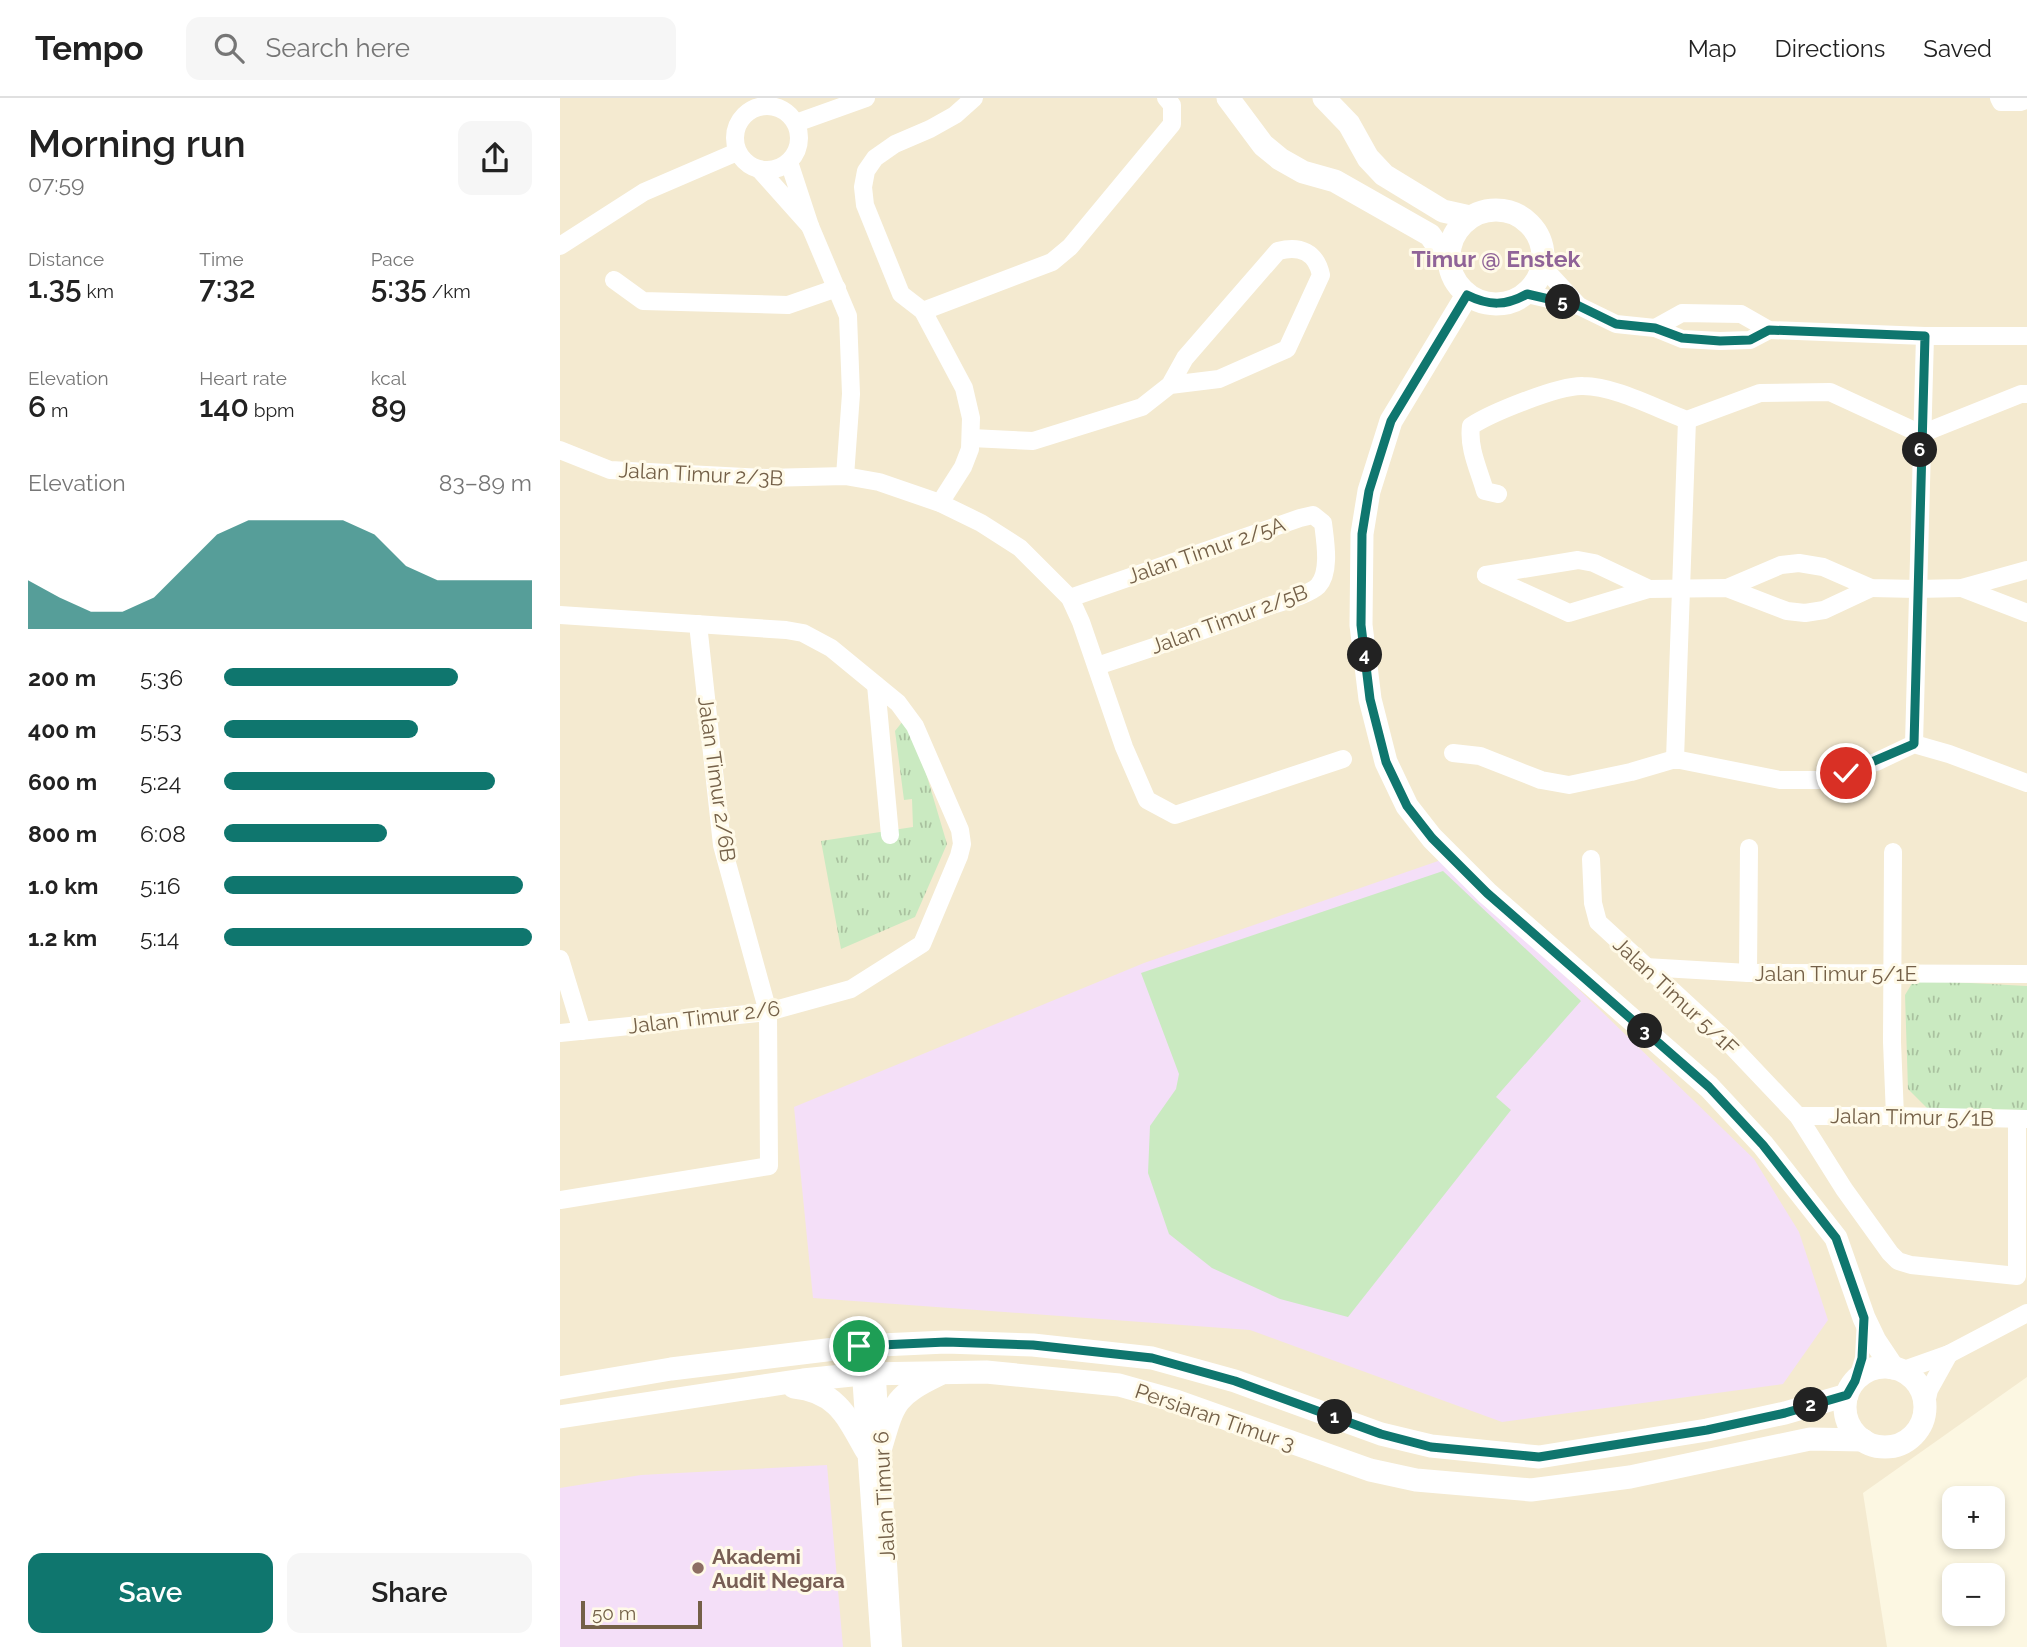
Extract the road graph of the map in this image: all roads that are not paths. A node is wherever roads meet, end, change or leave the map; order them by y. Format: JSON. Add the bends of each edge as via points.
{"nodes":[{"id":1,"x":866,"y":98,"type":"edge"},
{"id":2,"x":974,"y":98,"type":"edge"},
{"id":3,"x":1166,"y":98,"type":"edge"},
{"id":4,"x":1228,"y":98,"type":"edge"},
{"id":5,"x":1324,"y":98,"type":"edge"},
{"id":6,"x":1998,"y":98,"type":"edge"},
{"id":7,"x":2027,"y":100,"type":"edge"},
{"id":8,"x":760,"y":103,"type":"edge"},
{"id":9,"x":796,"y":123,"type":"junction"},
{"id":10,"x":737,"y":152,"type":"junction"},
{"id":11,"x":789,"y":162,"type":"junction"},
{"id":12,"x":760,"y":170,"type":"junction"},
{"id":13,"x":1470,"y":217,"type":"junction"},
{"id":14,"x":810,"y":226,"type":"junction"},
{"id":15,"x":560,"y":246,"type":"edge"},
{"id":16,"x":1448,"y":261,"type":"junction"},
{"id":17,"x":1543,"y":267,"type":"junction"},
{"id":18,"x":614,"y":280,"type":"dead end"},
{"id":19,"x":837,"y":288,"type":"junction"},
{"id":20,"x":1527,"y":294,"type":"junction"},
{"id":21,"x":1467,"y":295,"type":"junction"},
{"id":22,"x":1579,"y":306,"type":"junction"},
{"id":23,"x":923,"y":311,"type":"junction"},
{"id":24,"x":1655,"y":328,"type":"junction"},
{"id":25,"x":1769,"y":330,"type":"junction"},
{"id":26,"x":1925,"y":336,"type":"junction"},
{"id":27,"x":2027,"y":336,"type":"edge"},
{"id":28,"x":1170,"y":385,"type":"junction"},
{"id":29,"x":2027,"y":394,"type":"edge"},
{"id":30,"x":1687,"y":420,"type":"junction"},
{"id":31,"x":1921,"y":434,"type":"junction"},
{"id":32,"x":971,"y":438,"type":"junction"},
{"id":33,"x":560,"y":450,"type":"edge"},
{"id":34,"x":845,"y":476,"type":"junction"},
{"id":35,"x":1498,"y":494,"type":"dead end"},
{"id":36,"x":940,"y":503,"type":"junction"},
{"id":37,"x":1326,"y":541,"type":"joint"},
{"id":38,"x":2027,"y":570,"type":"edge"},
{"id":39,"x":1727,"y":588,"type":"junction"},
{"id":40,"x":1871,"y":588,"type":"junction"},
{"id":41,"x":1962,"y":588,"type":"junction"},
{"id":42,"x":1649,"y":589,"type":"junction"},
{"id":43,"x":1681,"y":589,"type":"junction"},
{"id":44,"x":1917,"y":589,"type":"junction"},
{"id":45,"x":1070,"y":598,"type":"junction"},
{"id":46,"x":2027,"y":613,"type":"edge"},
{"id":47,"x":560,"y":615,"type":"edge"},
{"id":48,"x":698,"y":624,"type":"junction"},
{"id":49,"x":1097,"y":666,"type":"junction"},
{"id":50,"x":876,"y":685,"type":"junction"},
{"id":51,"x":1914,"y":744,"type":"junction"},
{"id":52,"x":1453,"y":753,"type":"dead end"},
{"id":53,"x":1343,"y":759,"type":"dead end"},
{"id":54,"x":1675,"y":759,"type":"junction"},
{"id":55,"x":2027,"y":783,"type":"edge"},
{"id":56,"x":890,"y":835,"type":"dead end"},
{"id":57,"x":1749,"y":848,"type":"dead end"},
{"id":58,"x":1893,"y":852,"type":"dead end"},
{"id":59,"x":1591,"y":859,"type":"dead end"},
{"id":60,"x":560,"y":959,"type":"edge"},
{"id":61,"x":1645,"y":967,"type":"junction"},
{"id":62,"x":1748,"y":973,"type":"junction"},
{"id":63,"x":1892,"y":974,"type":"junction"},
{"id":64,"x":2027,"y":974,"type":"edge"},
{"id":65,"x":768,"y":1012,"type":"junction"},
{"id":66,"x":582,"y":1031,"type":"junction"},
{"id":67,"x":560,"y":1033,"type":"edge"},
{"id":68,"x":1798,"y":1116,"type":"junction"},
{"id":69,"x":1895,"y":1116,"type":"junction"},
{"id":70,"x":2022,"y":1119,"type":"edge"},
{"id":71,"x":560,"y":1200,"type":"edge"},
{"id":72,"x":2027,"y":1313,"type":"edge"},
{"id":73,"x":1864,"y":1318,"type":"junction"},
{"id":74,"x":867,"y":1345,"type":"junction"},
{"id":75,"x":1949,"y":1354,"type":"junction"},
{"id":76,"x":1897,"y":1369,"type":"junction"},
{"id":77,"x":944,"y":1373,"type":"junction"},
{"id":78,"x":870,"y":1374,"type":"junction"},
{"id":79,"x":769,"y":1385,"type":"junction"},
{"id":80,"x":560,"y":1388,"type":"edge"},
{"id":81,"x":1851,"y":1388,"type":"junction"},
{"id":82,"x":1926,"y":1407,"type":"junction"},
{"id":83,"x":560,"y":1417,"type":"edge"},
{"id":84,"x":1863,"y":1440,"type":"junction"},
{"id":85,"x":873,"y":1448,"type":"junction"},
{"id":86,"x":880,"y":1647,"type":"edge"},
{"id":87,"x":893,"y":1647,"type":"edge"}],
"edges":[{"from":1,"to":9,"type":"street"},
{"from":2,"to":23,"type":"street","via":[[955,115],[895,144],[866,171],[865,205],[901,294]]},
{"from":3,"to":23,"type":"street","via":[[1172,105],[1172,124],[1070,247],[1052,262]]},
{"from":4,"to":16,"type":"street","via":[[1263,145],[1280,159],[1344,186],[1430,234]]},
{"from":5,"to":13,"type":"street","via":[[1349,124],[1368,158],[1384,175],[1443,211]]},
{"from":6,"to":7,"type":"street","via":[[2001,102]]},
{"from":8,"to":9,"type":"street","via":[[789,114]]},
{"from":8,"to":10,"type":"street","via":[[745,114],[735,132]]},
{"from":9,"to":11,"type":"street","via":[[799,144]]},
{"from":10,"to":12,"type":"street"},
{"from":10,"to":15,"type":"street","via":[[644,192]]},
{"from":11,"to":12,"type":"street","via":[[771,171]]},
{"from":11,"to":14,"type":"street"},
{"from":12,"to":14,"type":"street"},
{"from":13,"to":16,"type":"street","via":[[1454,236]]},
{"from":13,"to":17,"type":"street","via":[[1485,211],[1517,214],[1539,236]]},
{"from":14,"to":19,"type":"street"},
{"from":16,"to":21,"type":"street","via":[[1451,274]]},
{"from":17,"to":20,"type":"street"},
{"from":17,"to":22,"type":"street"},
{"from":18,"to":19,"type":"street","via":[[643,301],[788,306]]},
{"from":19,"to":34,"type":"street","via":[[848,317],[850,348]]},
{"from":20,"to":21,"type":"street","via":[[1497,304]]},
{"from":20,"to":22,"type":"street"},
{"from":21,"to":73,"type":"street","via":[[1391,421],[1369,491],[1361,561],[1361,625],[1370,699],[1386,762],[1407,806],[1432,838],[1487,893],[1709,1087],[1763,1145],[1836,1238]]},
{"from":22,"to":24,"type":"street","via":[[1616,324]]},
{"from":23,"to":32,"type":"street","via":[[964,388]]},
{"from":24,"to":25,"type":"street","via":[[1682,338],[1720,341],[1750,340]]},
{"from":24,"to":25,"type":"street","via":[[1682,313],[1741,314]]},
{"from":25,"to":26,"type":"street"},
{"from":26,"to":27,"type":"street"},
{"from":26,"to":31,"type":"street"},
{"from":28,"to":28,"type":"street","via":[[1185,358],[1278,251],[1291,247],[1319,262],[1321,275],[1287,349],[1219,379]]},
{"from":28,"to":32,"type":"street","via":[[1142,407],[1033,441]]},
{"from":29,"to":31,"type":"street"},
{"from":30,"to":31,"type":"street","via":[[1760,393],[1830,392]]},
{"from":30,"to":35,"type":"street","via":[[1582,385],[1483,418],[1471,426],[1469,436],[1485,491]]},
{"from":30,"to":43,"type":"street"},
{"from":31,"to":44,"type":"street"},
{"from":32,"to":36,"type":"street","via":[[962,467]]},
{"from":33,"to":34,"type":"street","name":"Jalan Timur 2/3B","via":[[610,470],[766,478]]},
{"from":34,"to":36,"type":"street","name":"Jalan Timur 2/3B","via":[[879,482]]},
{"from":36,"to":45,"type":"street","name":"Jalan Timur 2/3B","via":[[1020,548]]},
{"from":37,"to":45,"type":"street","name":"Jalan Timur 2/5A","via":[[1323,523],[1313,515]]},
{"from":37,"to":49,"type":"street","name":"Jalan Timur 2/5B","via":[[1324,572],[1317,586]]},
{"from":38,"to":41,"type":"street"},
{"from":39,"to":40,"type":"street","via":[[1787,611],[1805,613],[1824,610]]},
{"from":39,"to":40,"type":"street","via":[[1781,565],[1799,563],[1823,566]]},
{"from":39,"to":43,"type":"street"},
{"from":40,"to":44,"type":"street"},
{"from":41,"to":44,"type":"street"},
{"from":41,"to":46,"type":"street"},
{"from":42,"to":42,"type":"street","via":[[1569,613],[1486,575],[1578,560]]},
{"from":42,"to":43,"type":"street"},
{"from":43,"to":54,"type":"street"},
{"from":44,"to":51,"type":"street"},
{"from":45,"to":49,"type":"street"},
{"from":47,"to":48,"type":"street","name":"Jalan Timur 2/6"},
{"from":48,"to":50,"type":"street","name":"Jalan Timur 2/6","via":[[803,634],[831,648]]},
{"from":48,"to":65,"type":"street","name":"Jalan Timur 2/6B","via":[[722,845]]},
{"from":49,"to":53,"type":"street","via":[[1147,800],[1175,815]]},
{"from":50,"to":56,"type":"street"},
{"from":50,"to":65,"type":"street","name":"Jalan Timur 2/6","via":[[898,703],[915,726],[960,830],[959,856],[922,944],[850,989]]},
{"from":51,"to":54,"type":"street","via":[[1819,780],[1752,776]]},
{"from":51,"to":55,"type":"street"},
{"from":52,"to":54,"type":"street","via":[[1569,785]]},
{"from":57,"to":62,"type":"street"},
{"from":58,"to":63,"type":"street"},
{"from":59,"to":61,"type":"street","name":"Jalan Timur 5/1F","via":[[1598,922]]},
{"from":60,"to":66,"type":"street"},
{"from":61,"to":62,"type":"street","name":"Jalan Timur 5/1E"},
{"from":61,"to":68,"type":"street","name":"Jalan Timur 5/1F","via":[[1726,1040]]},
{"from":62,"to":63,"type":"street","name":"Jalan Timur 5/1E"},
{"from":63,"to":64,"type":"street","name":"Jalan Timur 5/1E"},
{"from":63,"to":69,"type":"street"},
{"from":65,"to":66,"type":"street","name":"Jalan Timur 2/6"},
{"from":65,"to":71,"type":"street","name":"Jalan Timur 2/6B","via":[[769,1166]]},
{"from":66,"to":67,"type":"street","name":"Jalan Timur 2/6"},
{"from":68,"to":69,"type":"street","name":"Jalan Timur 5/1B"},
{"from":68,"to":70,"type":"street","name":"Jalan Timur 5/1F","via":[[1844,1189],[1898,1261],[2017,1276]]},
{"from":69,"to":70,"type":"street","name":"Jalan Timur 5/1B"},
{"from":72,"to":75,"type":"street"},
{"from":73,"to":76,"type":"street"},
{"from":73,"to":81,"type":"street","via":[[1862,1358]]},
{"from":74,"to":78,"type":"street","name":"Jalan Timur 6"},
{"from":74,"to":80,"type":"street","name":"Persiaran Timur 3"},
{"from":74,"to":81,"type":"street","name":"Persiaran Timur 3","via":[[1033,1345],[1152,1358],[1431,1447],[1539,1457],[1785,1413]]},
{"from":75,"to":76,"type":"street"},
{"from":75,"to":82,"type":"street"},
{"from":76,"to":81,"type":"street","via":[[1879,1367],[1866,1372]]},
{"from":76,"to":82,"type":"street","via":[[1917,1381]]},
{"from":77,"to":78,"type":"street","name":"Persiaran Timur 3"},
{"from":77,"to":84,"type":"street","name":"Persiaran Timur 3","via":[[986,1372],[1119,1385],[1370,1470],[1531,1490],[1630,1477],[1810,1440]]},
{"from":77,"to":85,"type":"street","via":[[897,1402]]},
{"from":78,"to":79,"type":"street","name":"Persiaran Timur 3"},
{"from":78,"to":85,"type":"street","name":"Jalan Timur 6"},
{"from":79,"to":83,"type":"street","name":"Persiaran Timur 3"},
{"from":79,"to":85,"type":"street","via":[[811,1389],[828,1397]]},
{"from":81,"to":84,"type":"street","via":[[1848,1420]]},
{"from":82,"to":84,"type":"street","via":[[1924,1419],[1910,1439],[1886,1447]]},
{"from":85,"to":86,"type":"street","name":"Jalan Timur 6"},
{"from":85,"to":87,"type":"street","name":"Jalan Timur 6"}]}
